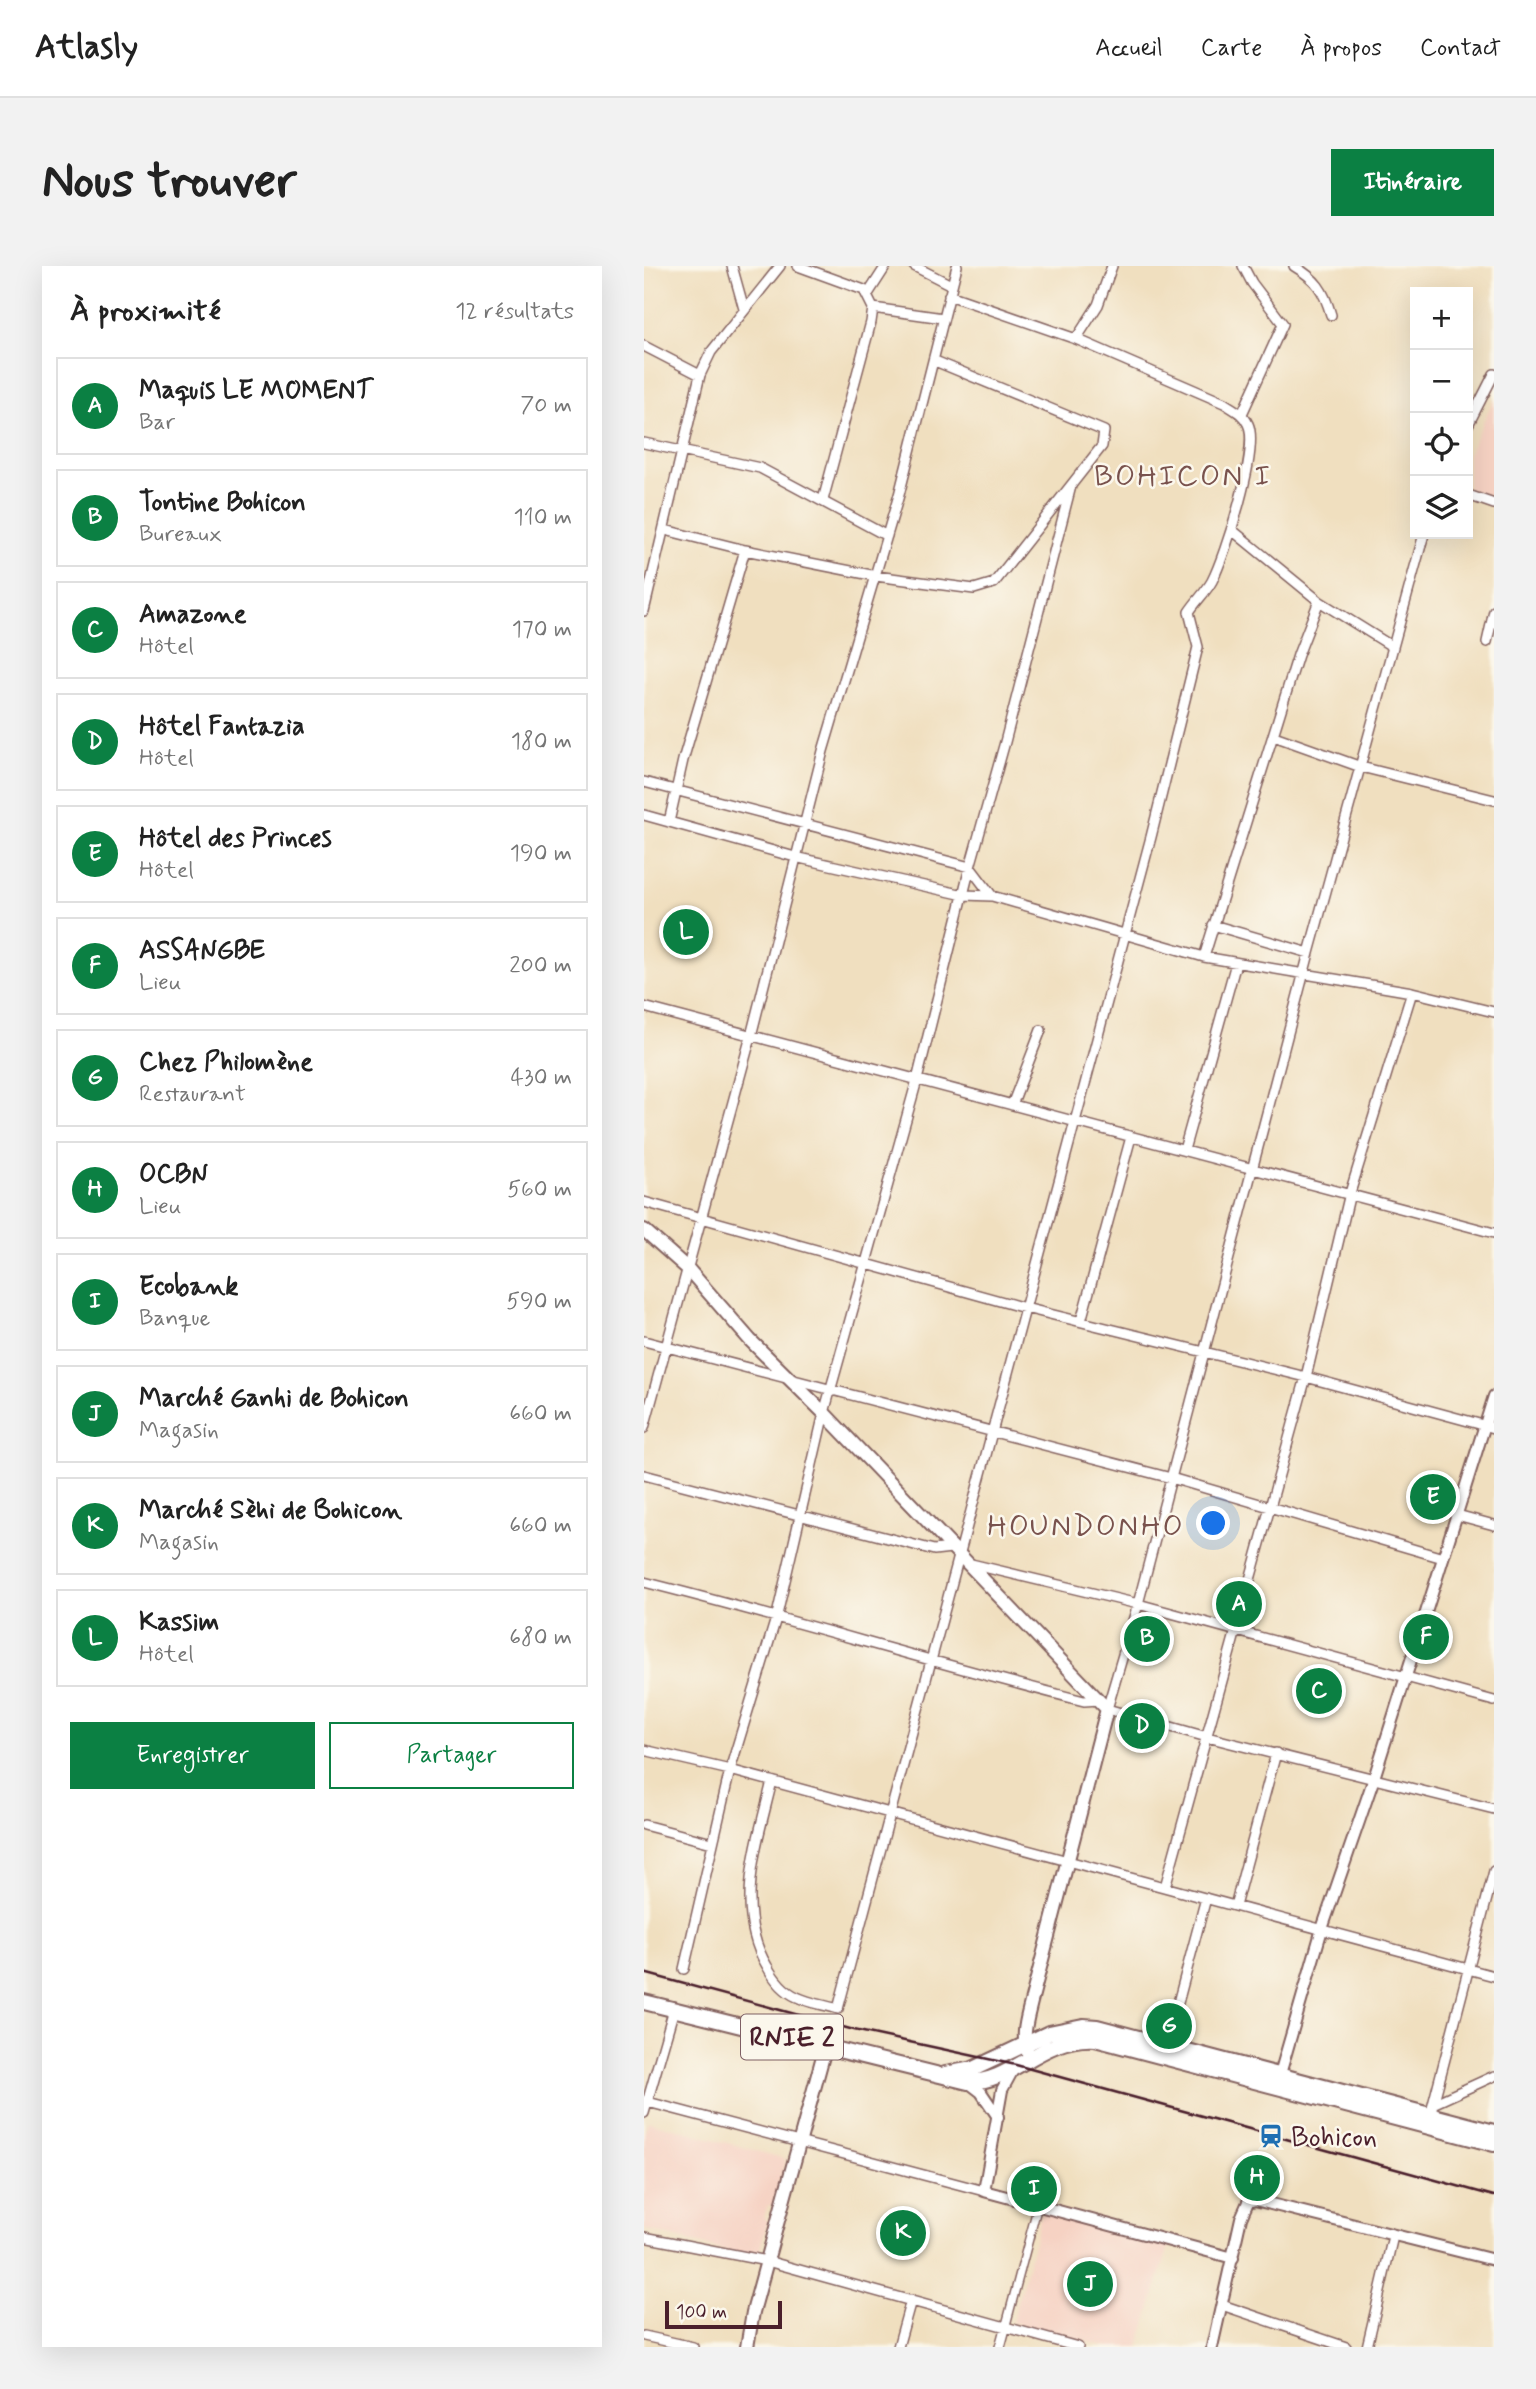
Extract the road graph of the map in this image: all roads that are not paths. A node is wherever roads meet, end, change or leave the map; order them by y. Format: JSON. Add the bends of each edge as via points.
{"nodes":[{"id":1,"x":732,"y":266,"type":"edge"},
{"id":2,"x":780,"y":266,"type":"edge"},
{"id":3,"x":798,"y":266,"type":"edge"},
{"id":4,"x":886,"y":266,"type":"edge"},
{"id":5,"x":914,"y":266,"type":"edge"},
{"id":6,"x":957,"y":266,"type":"edge"},
{"id":7,"x":1112,"y":266,"type":"edge"},
{"id":8,"x":1243,"y":266,"type":"edge"},
{"id":9,"x":1294,"y":266,"type":"edge"},
{"id":10,"x":950,"y":290,"type":"junction"},
{"id":11,"x":868,"y":294,"type":"junction"},
{"id":12,"x":873,"y":308,"type":"junction"},
{"id":13,"x":744,"y":309,"type":"junction"},
{"id":14,"x":1331,"y":315,"type":"dead end"},
{"id":15,"x":943,"y":317,"type":"junction"},
{"id":16,"x":1076,"y":340,"type":"junction"},
{"id":17,"x":644,"y":346,"type":"edge"},
{"id":18,"x":935,"y":361,"type":"junction"},
{"id":19,"x":1494,"y":374,"type":"edge"},
{"id":20,"x":699,"y":375,"type":"junction"},
{"id":21,"x":1242,"y":414,"type":"junction"},
{"id":22,"x":1473,"y":415,"type":"edge"},
{"id":23,"x":644,"y":443,"type":"edge"},
{"id":24,"x":682,"y":452,"type":"junction"},
{"id":25,"x":1071,"y":486,"type":"junction"},
{"id":26,"x":1473,"y":497,"type":"edge"},
{"id":27,"x":823,"y":500,"type":"junction"},
{"id":28,"x":1494,"y":504,"type":"edge"},
{"id":29,"x":665,"y":530,"type":"junction"},
{"id":30,"x":1232,"y":530,"type":"junction"},
{"id":31,"x":887,"y":536,"type":"junction"},
{"id":32,"x":1423,"y":539,"type":"edge"},
{"id":33,"x":745,"y":550,"type":"junction"},
{"id":34,"x":876,"y":576,"type":"junction"},
{"id":35,"x":1319,"y":601,"type":"junction"},
{"id":36,"x":644,"y":611,"type":"edge"},
{"id":37,"x":1494,"y":611,"type":"edge"},
{"id":38,"x":1487,"y":642,"type":"dead end"},
{"id":39,"x":1393,"y":647,"type":"junction"},
{"id":40,"x":1274,"y":736,"type":"junction"},
{"id":41,"x":1361,"y":767,"type":"junction"},
{"id":42,"x":644,"y":782,"type":"edge"},
{"id":43,"x":677,"y":791,"type":"junction"},
{"id":44,"x":1494,"y":800,"type":"edge"},
{"id":45,"x":644,"y":815,"type":"edge"},
{"id":46,"x":669,"y":822,"type":"junction"},
{"id":47,"x":804,"y":823,"type":"junction"},
{"id":48,"x":795,"y":856,"type":"junction"},
{"id":49,"x":970,"y":867,"type":"junction"},
{"id":50,"x":964,"y":895,"type":"junction"},
{"id":51,"x":992,"y":896,"type":"junction"},
{"id":52,"x":1213,"y":925,"type":"junction"},
{"id":53,"x":1125,"y":937,"type":"junction"},
{"id":54,"x":1309,"y":953,"type":"junction"},
{"id":55,"x":1204,"y":957,"type":"junction"},
{"id":56,"x":1236,"y":963,"type":"junction"},
{"id":57,"x":1304,"y":972,"type":"junction"},
{"id":58,"x":1412,"y":992,"type":"junction"},
{"id":59,"x":644,"y":1007,"type":"edge"},
{"id":60,"x":1494,"y":1013,"type":"edge"},
{"id":61,"x":1041,"y":1030,"type":"dead end"},
{"id":62,"x":751,"y":1036,"type":"junction"},
{"id":63,"x":917,"y":1080,"type":"junction"},
{"id":64,"x":1012,"y":1105,"type":"junction"},
{"id":65,"x":1073,"y":1121,"type":"junction"},
{"id":66,"x":1132,"y":1137,"type":"junction"},
{"id":67,"x":1184,"y":1150,"type":"junction"},
{"id":68,"x":1252,"y":1167,"type":"junction"},
{"id":69,"x":1350,"y":1193,"type":"junction"},
{"id":70,"x":644,"y":1202,"type":"edge"},
{"id":71,"x":701,"y":1217,"type":"junction"},
{"id":72,"x":644,"y":1230,"type":"edge"},
{"id":73,"x":1494,"y":1233,"type":"edge"},
{"id":74,"x":864,"y":1262,"type":"junction"},
{"id":75,"x":688,"y":1269,"type":"junction"},
{"id":76,"x":1025,"y":1308,"type":"junction"},
{"id":77,"x":1081,"y":1321,"type":"junction"},
{"id":78,"x":644,"y":1341,"type":"edge"},
{"id":79,"x":666,"y":1346,"type":"junction"},
{"id":80,"x":1204,"y":1352,"type":"junction"},
{"id":81,"x":1306,"y":1377,"type":"junction"},
{"id":82,"x":793,"y":1382,"type":"junction"},
{"id":83,"x":831,"y":1391,"type":"junction"},
{"id":84,"x":1494,"y":1396,"type":"edge"},
{"id":85,"x":824,"y":1413,"type":"junction"},
{"id":86,"x":1489,"y":1426,"type":"edge"},
{"id":87,"x":644,"y":1428,"type":"edge"},
{"id":88,"x":991,"y":1432,"type":"junction"},
{"id":89,"x":644,"y":1475,"type":"edge"},
{"id":90,"x":1171,"y":1478,"type":"junction"},
{"id":91,"x":1270,"y":1506,"type":"junction"},
{"id":92,"x":802,"y":1514,"type":"junction"},
{"id":93,"x":1457,"y":1515,"type":"junction"},
{"id":94,"x":1494,"y":1525,"type":"edge"},
{"id":95,"x":958,"y":1555,"type":"junction"},
{"id":96,"x":1443,"y":1558,"type":"junction"},
{"id":97,"x":644,"y":1582,"type":"edge"},
{"id":98,"x":1138,"y":1604,"type":"junction"},
{"id":99,"x":776,"y":1615,"type":"junction"},
{"id":100,"x":1237,"y":1631,"type":"junction"},
{"id":101,"x":930,"y":1662,"type":"junction"},
{"id":102,"x":1406,"y":1677,"type":"junction"},
{"id":103,"x":1494,"y":1701,"type":"edge"},
{"id":104,"x":1103,"y":1704,"type":"junction"},
{"id":105,"x":1207,"y":1737,"type":"junction"},
{"id":106,"x":644,"y":1750,"type":"edge"},
{"id":107,"x":1276,"y":1753,"type":"junction"},
{"id":108,"x":730,"y":1770,"type":"junction"},
{"id":109,"x":1374,"y":1779,"type":"junction"},
{"id":110,"x":772,"y":1782,"type":"junction"},
{"id":111,"x":1494,"y":1809,"type":"edge"},
{"id":112,"x":891,"y":1815,"type":"junction"},
{"id":113,"x":644,"y":1825,"type":"edge"},
{"id":114,"x":712,"y":1843,"type":"junction"},
{"id":115,"x":1066,"y":1862,"type":"junction"},
{"id":116,"x":1494,"y":1871,"type":"edge"},
{"id":117,"x":1165,"y":1887,"type":"junction"},
{"id":118,"x":1206,"y":1898,"type":"junction"},
{"id":119,"x":1235,"y":1906,"type":"junction"},
{"id":120,"x":1322,"y":1930,"type":"junction"},
{"id":121,"x":684,"y":1969,"type":"dead end"},
{"id":122,"x":1468,"y":1969,"type":"junction"},
{"id":123,"x":1494,"y":1976,"type":"edge"},
{"id":124,"x":644,"y":2002,"type":"edge"},
{"id":125,"x":674,"y":2010,"type":"junction"},
{"id":126,"x":1167,"y":2043,"type":"junction"},
{"id":127,"x":826,"y":2045,"type":"junction"},
{"id":128,"x":1028,"y":2051,"type":"junction"},
{"id":129,"x":1016,"y":2065,"type":"junction"},
{"id":130,"x":939,"y":2075,"type":"junction"},
{"id":131,"x":1494,"y":2076,"type":"edge"},
{"id":132,"x":1278,"y":2080,"type":"junction"},
{"id":133,"x":968,"y":2081,"type":"junction"},
{"id":134,"x":646,"y":2102,"type":"edge"},
{"id":135,"x":644,"y":2113,"type":"edge"},
{"id":136,"x":1431,"y":2115,"type":"junction"},
{"id":137,"x":999,"y":2120,"type":"junction"},
{"id":138,"x":1494,"y":2132,"type":"edge"},
{"id":139,"x":800,"y":2142,"type":"junction"},
{"id":140,"x":1494,"y":2144,"type":"edge"},
{"id":141,"x":985,"y":2191,"type":"junction"},
{"id":142,"x":1038,"y":2206,"type":"junction"},
{"id":143,"x":1393,"y":2236,"type":"junction"},
{"id":144,"x":644,"y":2237,"type":"edge"},
{"id":145,"x":1233,"y":2258,"type":"junction"},
{"id":146,"x":1494,"y":2260,"type":"edge"},
{"id":147,"x":767,"y":2261,"type":"junction"},
{"id":148,"x":911,"y":2300,"type":"junction"},
{"id":149,"x":1222,"y":2305,"type":"junction"},
{"id":150,"x":1006,"y":2325,"type":"junction"},
{"id":151,"x":644,"y":2336,"type":"edge"},
{"id":152,"x":693,"y":2347,"type":"edge"},
{"id":153,"x":747,"y":2347,"type":"edge"},
{"id":154,"x":898,"y":2347,"type":"edge"},
{"id":155,"x":1000,"y":2347,"type":"edge"},
{"id":156,"x":1078,"y":2347,"type":"edge"},
{"id":157,"x":1212,"y":2347,"type":"edge"},
{"id":158,"x":1346,"y":2347,"type":"edge"},
{"id":159,"x":1367,"y":2347,"type":"edge"}],
"edges":[{"from":1,"to":13,"type":"street"},
{"from":2,"to":13,"type":"street"},
{"from":3,"to":11,"type":"street"},
{"from":4,"to":11,"type":"street"},
{"from":5,"to":10,"type":"street"},
{"from":6,"to":10,"type":"street"},
{"from":7,"to":16,"type":"street","via":[[1098,305]]},
{"from":8,"to":21,"type":"street","via":[[1283,324]]},
{"from":9,"to":14,"type":"street","via":[[1318,283]]},
{"from":10,"to":15,"type":"street"},
{"from":10,"to":16,"type":"street"},
{"from":11,"to":12,"type":"street"},
{"from":12,"to":15,"type":"street"},
{"from":12,"to":27,"type":"street"},
{"from":13,"to":20,"type":"street"},
{"from":15,"to":18,"type":"street"},
{"from":16,"to":21,"type":"street"},
{"from":17,"to":20,"type":"street"},
{"from":18,"to":25,"type":"street","via":[[1104,430],[1102,446]]},
{"from":18,"to":31,"type":"street"},
{"from":19,"to":22,"type":"street"},
{"from":20,"to":24,"type":"street"},
{"from":21,"to":30,"type":"street","via":[[1249,424],[1252,449]]},
{"from":23,"to":24,"type":"street"},
{"from":24,"to":27,"type":"street","via":[[760,468]]},
{"from":24,"to":29,"type":"street"},
{"from":25,"to":34,"type":"street","via":[[994,583],[974,589]]},
{"from":25,"to":49,"type":"street"},
{"from":26,"to":28,"type":"street"},
{"from":27,"to":31,"type":"street"},
{"from":29,"to":33,"type":"street"},
{"from":29,"to":36,"type":"street"},
{"from":30,"to":35,"type":"street"},
{"from":30,"to":53,"type":"street","via":[[1211,583],[1189,612],[1197,637],[1196,656]]},
{"from":31,"to":34,"type":"street"},
{"from":32,"to":39,"type":"street"},
{"from":33,"to":34,"type":"street"},
{"from":33,"to":43,"type":"street"},
{"from":34,"to":47,"type":"street"},
{"from":35,"to":39,"type":"street"},
{"from":35,"to":40,"type":"street"},
{"from":37,"to":38,"type":"street"},
{"from":39,"to":41,"type":"street"},
{"from":40,"to":41,"type":"street"},
{"from":40,"to":52,"type":"street"},
{"from":41,"to":44,"type":"street"},
{"from":41,"to":54,"type":"street"},
{"from":42,"to":43,"type":"street"},
{"from":43,"to":46,"type":"street"},
{"from":43,"to":47,"type":"street"},
{"from":45,"to":46,"type":"street"},
{"from":46,"to":48,"type":"street"},
{"from":47,"to":48,"type":"street"},
{"from":47,"to":49,"type":"street"},
{"from":48,"to":50,"type":"street"},
{"from":48,"to":62,"type":"street"},
{"from":49,"to":50,"type":"street"},
{"from":49,"to":51,"type":"street"},
{"from":50,"to":51,"type":"street"},
{"from":50,"to":63,"type":"street"},
{"from":51,"to":53,"type":"street"},
{"from":52,"to":54,"type":"street"},
{"from":52,"to":55,"type":"street"},
{"from":53,"to":55,"type":"street"},
{"from":53,"to":65,"type":"street"},
{"from":54,"to":57,"type":"street"},
{"from":55,"to":56,"type":"street"},
{"from":56,"to":57,"type":"street"},
{"from":56,"to":67,"type":"street"},
{"from":57,"to":58,"type":"street"},
{"from":57,"to":68,"type":"street"},
{"from":58,"to":60,"type":"street"},
{"from":58,"to":69,"type":"street"},
{"from":59,"to":62,"type":"street"},
{"from":61,"to":64,"type":"street"},
{"from":62,"to":63,"type":"street"},
{"from":62,"to":71,"type":"street"},
{"from":63,"to":64,"type":"street"},
{"from":63,"to":74,"type":"street"},
{"from":64,"to":65,"type":"street"},
{"from":65,"to":66,"type":"street"},
{"from":65,"to":76,"type":"street"},
{"from":66,"to":67,"type":"street"},
{"from":66,"to":77,"type":"street"},
{"from":67,"to":68,"type":"street"},
{"from":68,"to":69,"type":"street"},
{"from":68,"to":80,"type":"street"},
{"from":69,"to":73,"type":"street"},
{"from":69,"to":81,"type":"street"},
{"from":70,"to":71,"type":"street"},
{"from":71,"to":74,"type":"street"},
{"from":71,"to":75,"type":"street"},
{"from":72,"to":75,"type":"main road"},
{"from":74,"to":76,"type":"street"},
{"from":74,"to":83,"type":"street"},
{"from":75,"to":79,"type":"street"},
{"from":75,"to":82,"type":"main road"},
{"from":76,"to":77,"type":"street"},
{"from":76,"to":88,"type":"street"},
{"from":77,"to":80,"type":"street"},
{"from":78,"to":79,"type":"street"},
{"from":79,"to":82,"type":"street"},
{"from":79,"to":87,"type":"street"},
{"from":80,"to":81,"type":"street"},
{"from":80,"to":90,"type":"street"},
{"from":81,"to":86,"type":"street"},
{"from":81,"to":91,"type":"street"},
{"from":82,"to":83,"type":"street"},
{"from":82,"to":85,"type":"main road"},
{"from":83,"to":85,"type":"street"},
{"from":83,"to":88,"type":"street"},
{"from":84,"to":86,"type":"street"},
{"from":85,"to":92,"type":"street"},
{"from":85,"to":95,"type":"main road"},
{"from":86,"to":93,"type":"street"},
{"from":88,"to":90,"type":"street"},
{"from":88,"to":95,"type":"street"},
{"from":89,"to":92,"type":"street"},
{"from":90,"to":91,"type":"street"},
{"from":90,"to":98,"type":"street"},
{"from":91,"to":96,"type":"street"},
{"from":91,"to":100,"type":"street"},
{"from":92,"to":95,"type":"street"},
{"from":92,"to":99,"type":"street"},
{"from":93,"to":94,"type":"street"},
{"from":93,"to":96,"type":"street"},
{"from":95,"to":98,"type":"street"},
{"from":95,"to":101,"type":"street"},
{"from":95,"to":104,"type":"main road"},
{"from":96,"to":102,"type":"street"},
{"from":97,"to":99,"type":"street"},
{"from":98,"to":100,"type":"street"},
{"from":98,"to":104,"type":"street"},
{"from":99,"to":101,"type":"street"},
{"from":99,"to":108,"type":"street"},
{"from":100,"to":102,"type":"street"},
{"from":100,"to":105,"type":"street"},
{"from":101,"to":104,"type":"street"},
{"from":101,"to":112,"type":"street"},
{"from":102,"to":103,"type":"street"},
{"from":102,"to":109,"type":"street"},
{"from":104,"to":105,"type":"street"},
{"from":104,"to":115,"type":"main road"},
{"from":105,"to":107,"type":"street"},
{"from":105,"to":117,"type":"street"},
{"from":106,"to":108,"type":"street"},
{"from":107,"to":109,"type":"street"},
{"from":107,"to":119,"type":"street"},
{"from":108,"to":110,"type":"street"},
{"from":108,"to":114,"type":"street"},
{"from":109,"to":111,"type":"street"},
{"from":109,"to":120,"type":"street"},
{"from":110,"to":112,"type":"street"},
{"from":110,"to":112,"type":"street","via":[[750,1886],[751,1919],[762,1958],[775,1979],[796,1997],[811,2002],[838,2009]]},
{"from":112,"to":115,"type":"street"},
{"from":113,"to":114,"type":"street"},
{"from":114,"to":121,"type":"street"},
{"from":115,"to":117,"type":"street"},
{"from":115,"to":128,"type":"main road","via":[[1031,2002]]},
{"from":116,"to":122,"type":"street"},
{"from":117,"to":118,"type":"street"},
{"from":118,"to":119,"type":"street"},
{"from":118,"to":126,"type":"street"},
{"from":119,"to":120,"type":"street"},
{"from":120,"to":122,"type":"street"},
{"from":120,"to":132,"type":"street"},
{"from":122,"to":123,"type":"street"},
{"from":122,"to":136,"type":"street"},
{"from":124,"to":125,"type":"highway","number":"RNIE 2"},
{"from":125,"to":127,"type":"highway","number":"RNIE 2"},
{"from":125,"to":134,"type":"street"},
{"from":126,"to":128,"type":"highway","number":"RNIE 2","via":[[1083,2026],[1049,2033]]},
{"from":126,"to":132,"type":"highway","number":"RNIE 2"},
{"from":127,"to":130,"type":"highway","number":"RNIE 2"},
{"from":127,"to":139,"type":"main road"},
{"from":128,"to":129,"type":"highway","number":"RNIE 2"},
{"from":128,"to":130,"type":"highway","number":"RNIE 2"},
{"from":128,"to":132,"type":"highway","number":"RNIE 2","via":[[1066,2040],[1096,2039]]},
{"from":129,"to":133,"type":"highway","number":"RNIE 2","via":[[986,2080]]},
{"from":129,"to":137,"type":"street","via":[[1002,2090]]},
{"from":130,"to":133,"type":"highway","number":"RNIE 2"},
{"from":131,"to":136,"type":"street"},
{"from":132,"to":136,"type":"highway","number":"RNIE 2"},
{"from":133,"to":137,"type":"street"},
{"from":134,"to":135,"type":"street"},
{"from":134,"to":139,"type":"street"},
{"from":136,"to":138,"type":"highway","number":"RNIE 2"},
{"from":136,"to":140,"type":"highway","number":"RNIE 2"},
{"from":137,"to":141,"type":"street"},
{"from":139,"to":141,"type":"street"},
{"from":139,"to":147,"type":"main road"},
{"from":141,"to":142,"type":"street"},
{"from":142,"to":145,"type":"street"},
{"from":142,"to":150,"type":"street"},
{"from":143,"to":145,"type":"street","via":[[1255,2200],[1248,2202],[1241,2218]]},
{"from":143,"to":146,"type":"street"},
{"from":143,"to":159,"type":"street"},
{"from":144,"to":147,"type":"street"},
{"from":145,"to":149,"type":"street"},
{"from":147,"to":148,"type":"street"},
{"from":147,"to":153,"type":"main road"},
{"from":148,"to":150,"type":"street"},
{"from":148,"to":154,"type":"street"},
{"from":149,"to":157,"type":"street"},
{"from":149,"to":158,"type":"street"},
{"from":150,"to":155,"type":"street"},
{"from":150,"to":156,"type":"street"},
{"from":151,"to":152,"type":"street"}]}
